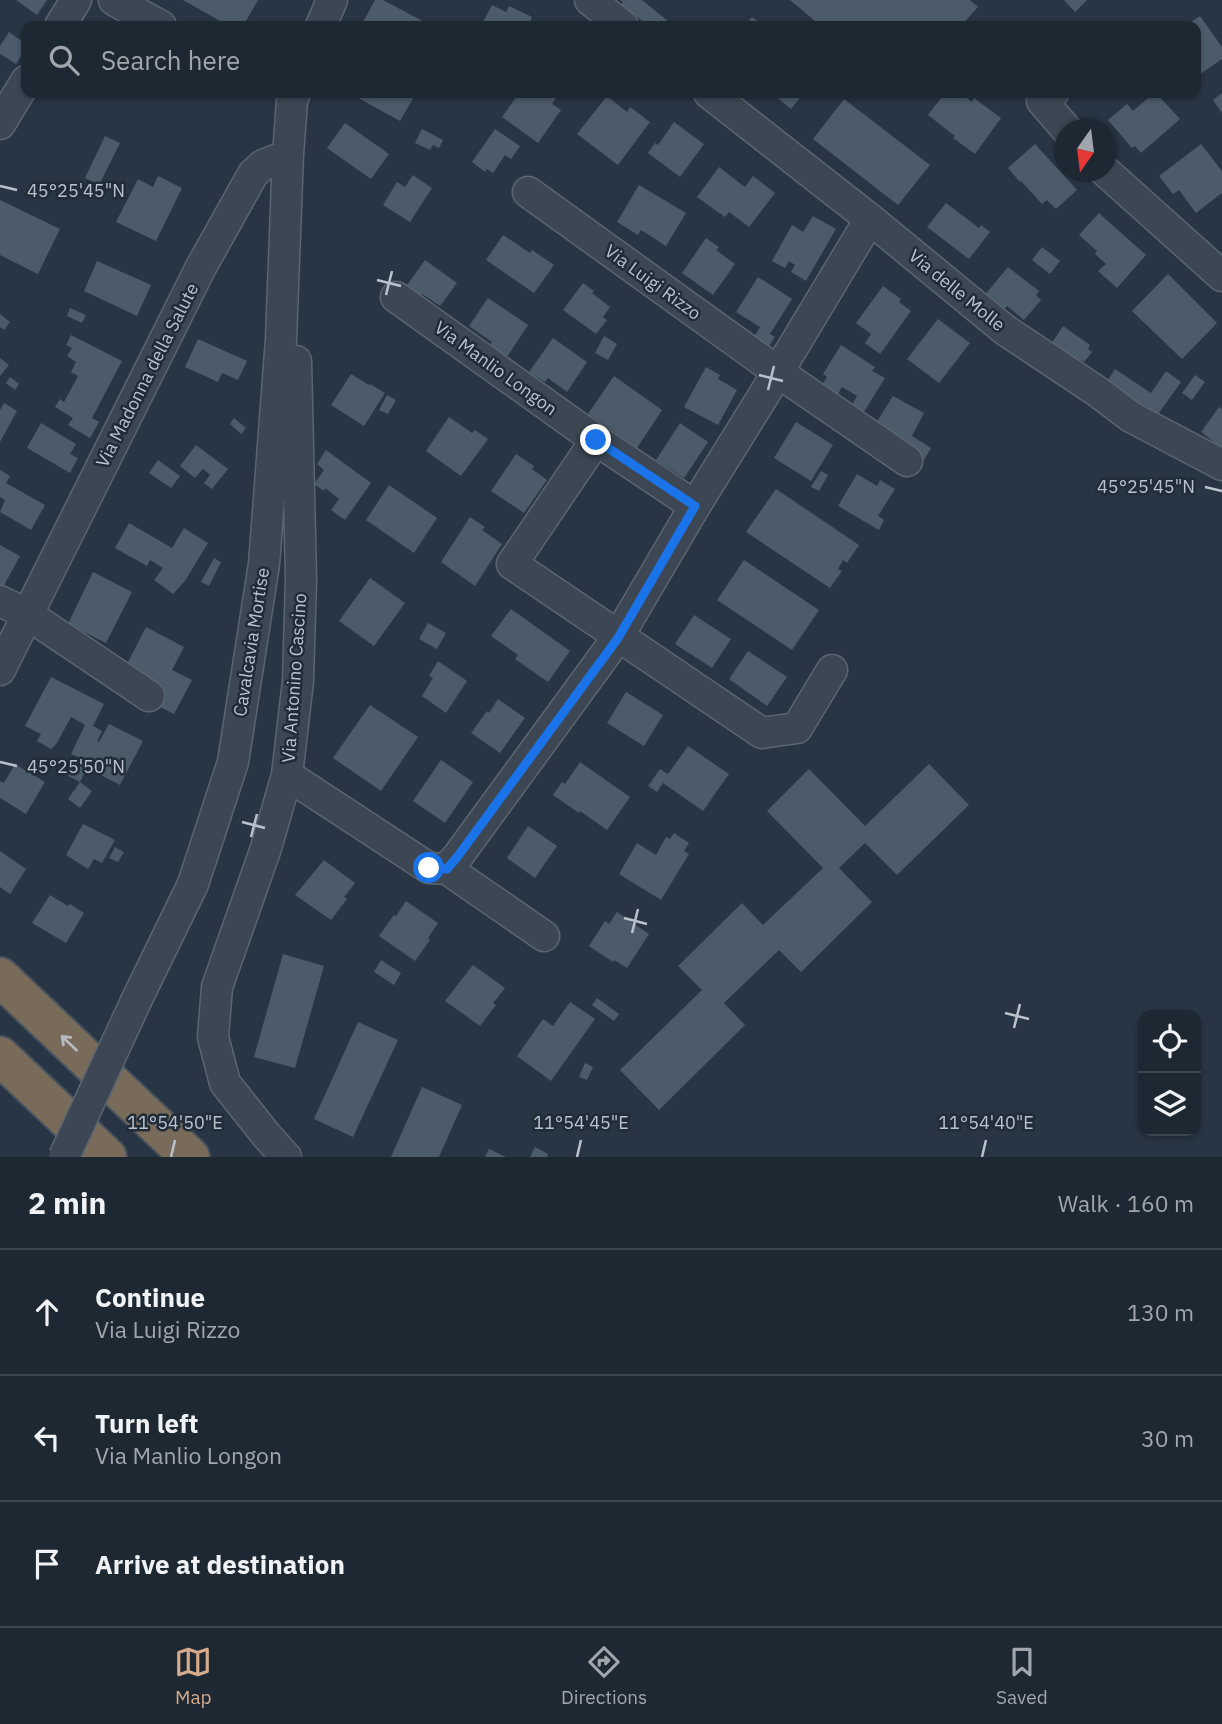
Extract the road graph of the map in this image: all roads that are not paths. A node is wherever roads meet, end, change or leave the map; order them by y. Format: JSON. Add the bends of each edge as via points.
{"nodes":[{"id":1,"x":76,"y":0,"type":"edge"},
{"id":2,"x":114,"y":0,"type":"edge"},
{"id":3,"x":332,"y":0,"type":"edge"},
{"id":4,"x":590,"y":0,"type":"edge"},
{"id":5,"x":63,"y":21,"type":"edge"},
{"id":6,"x":152,"y":21,"type":"edge"},
{"id":7,"x":323,"y":21,"type":"edge"},
{"id":8,"x":617,"y":21,"type":"edge"},
{"id":9,"x":21,"y":89,"type":"edge"},
{"id":10,"x":288,"y":98,"type":"edge"},
{"id":11,"x":715,"y":98,"type":"edge"},
{"id":12,"x":1046,"y":98,"type":"edge"},
{"id":13,"x":1058,"y":119,"type":"edge"},
{"id":14,"x":0,"y":124,"type":"edge"},
{"id":15,"x":288,"y":155,"type":"junction"},
{"id":16,"x":1117,"y":182,"type":"edge"},
{"id":17,"x":528,"y":192,"type":"dead end"},
{"id":18,"x":870,"y":219,"type":"junction"},
{"id":19,"x":1222,"y":276,"type":"edge"},
{"id":20,"x":396,"y":297,"type":"dead end"},
{"id":21,"x":281,"y":338,"type":"junction"},
{"id":22,"x":778,"y":372,"type":"junction"},
{"id":23,"x":596,"y":440,"type":"junction"},
{"id":24,"x":907,"y":461,"type":"dead end"},
{"id":25,"x":1222,"y":465,"type":"edge"},
{"id":26,"x":695,"y":506,"type":"junction"},
{"id":27,"x":0,"y":600,"type":"edge"},
{"id":28,"x":27,"y":614,"type":"junction"},
{"id":29,"x":618,"y":638,"type":"junction"},
{"id":30,"x":0,"y":670,"type":"edge"},
{"id":31,"x":832,"y":670,"type":"dead end"},
{"id":32,"x":149,"y":696,"type":"dead end"},
{"id":33,"x":287,"y":775,"type":"junction"},
{"id":34,"x":447,"y":869,"type":"junction"},
{"id":35,"x":544,"y":936,"type":"dead end"},
{"id":36,"x":0,"y":977,"type":"edge"},
{"id":37,"x":0,"y":1056,"type":"edge"},
{"id":38,"x":64,"y":1157,"type":"edge"},
{"id":39,"x":107,"y":1157,"type":"edge"},
{"id":40,"x":190,"y":1157,"type":"edge"},
{"id":41,"x":286,"y":1157,"type":"edge"}],
"edges":[{"from":1,"to":5,"type":"street"},
{"from":2,"to":6,"type":"street"},
{"from":3,"to":7,"type":"street"},
{"from":4,"to":8,"type":"street"},
{"from":9,"to":14,"type":"street"},
{"from":10,"to":15,"type":"street","name":"Cavalcavia Mortise"},
{"from":11,"to":18,"type":"street","name":"Via delle Molle"},
{"from":12,"to":13,"type":"street","via":[[1042,101]]},
{"from":15,"to":21,"type":"street","name":"Cavalcavia Mortise"},
{"from":15,"to":28,"type":"street","name":"Via Madonna della Salute","via":[[253,174],[201,267]]},
{"from":16,"to":19,"type":"street"},
{"from":17,"to":22,"type":"street","name":"Via Luigi Rizzo"},
{"from":18,"to":22,"type":"street"},
{"from":18,"to":25,"type":"street","name":"Via delle Molle","via":[[1005,330],[1131,416]]},
{"from":20,"to":23,"type":"street","name":"Via Manlio Longon"},
{"from":21,"to":33,"type":"street","name":"Via Antonino Cascino","via":[[296,354],[301,579],[298,681]]},
{"from":21,"to":38,"type":"street","name":"Cavalcavia Mortise","bridge":true,"via":[[264,564],[233,762],[193,884]]},
{"from":22,"to":24,"type":"street","name":"Via Luigi Rizzo"},
{"from":22,"to":26,"type":"street"},
{"from":23,"to":26,"type":"street","name":"Via Manlio Longon"},
{"from":23,"to":29,"type":"street","via":[[512,564]]},
{"from":26,"to":29,"type":"street"},
{"from":27,"to":28,"type":"street"},
{"from":28,"to":30,"type":"street","name":"Via Madonna della Salute"},
{"from":28,"to":32,"type":"street"},
{"from":29,"to":31,"type":"street","via":[[762,733],[797,729]]},
{"from":29,"to":34,"type":"street"},
{"from":33,"to":34,"type":"street","via":[[429,868]]},
{"from":33,"to":41,"type":"street","name":"Via Antonino Cascino","via":[[217,986],[213,1037],[225,1083]]},
{"from":34,"to":35,"type":"street"},
{"from":40,"to":36,"type":"highway","one_way":true},
{"from":37,"to":39,"type":"highway"}]}
